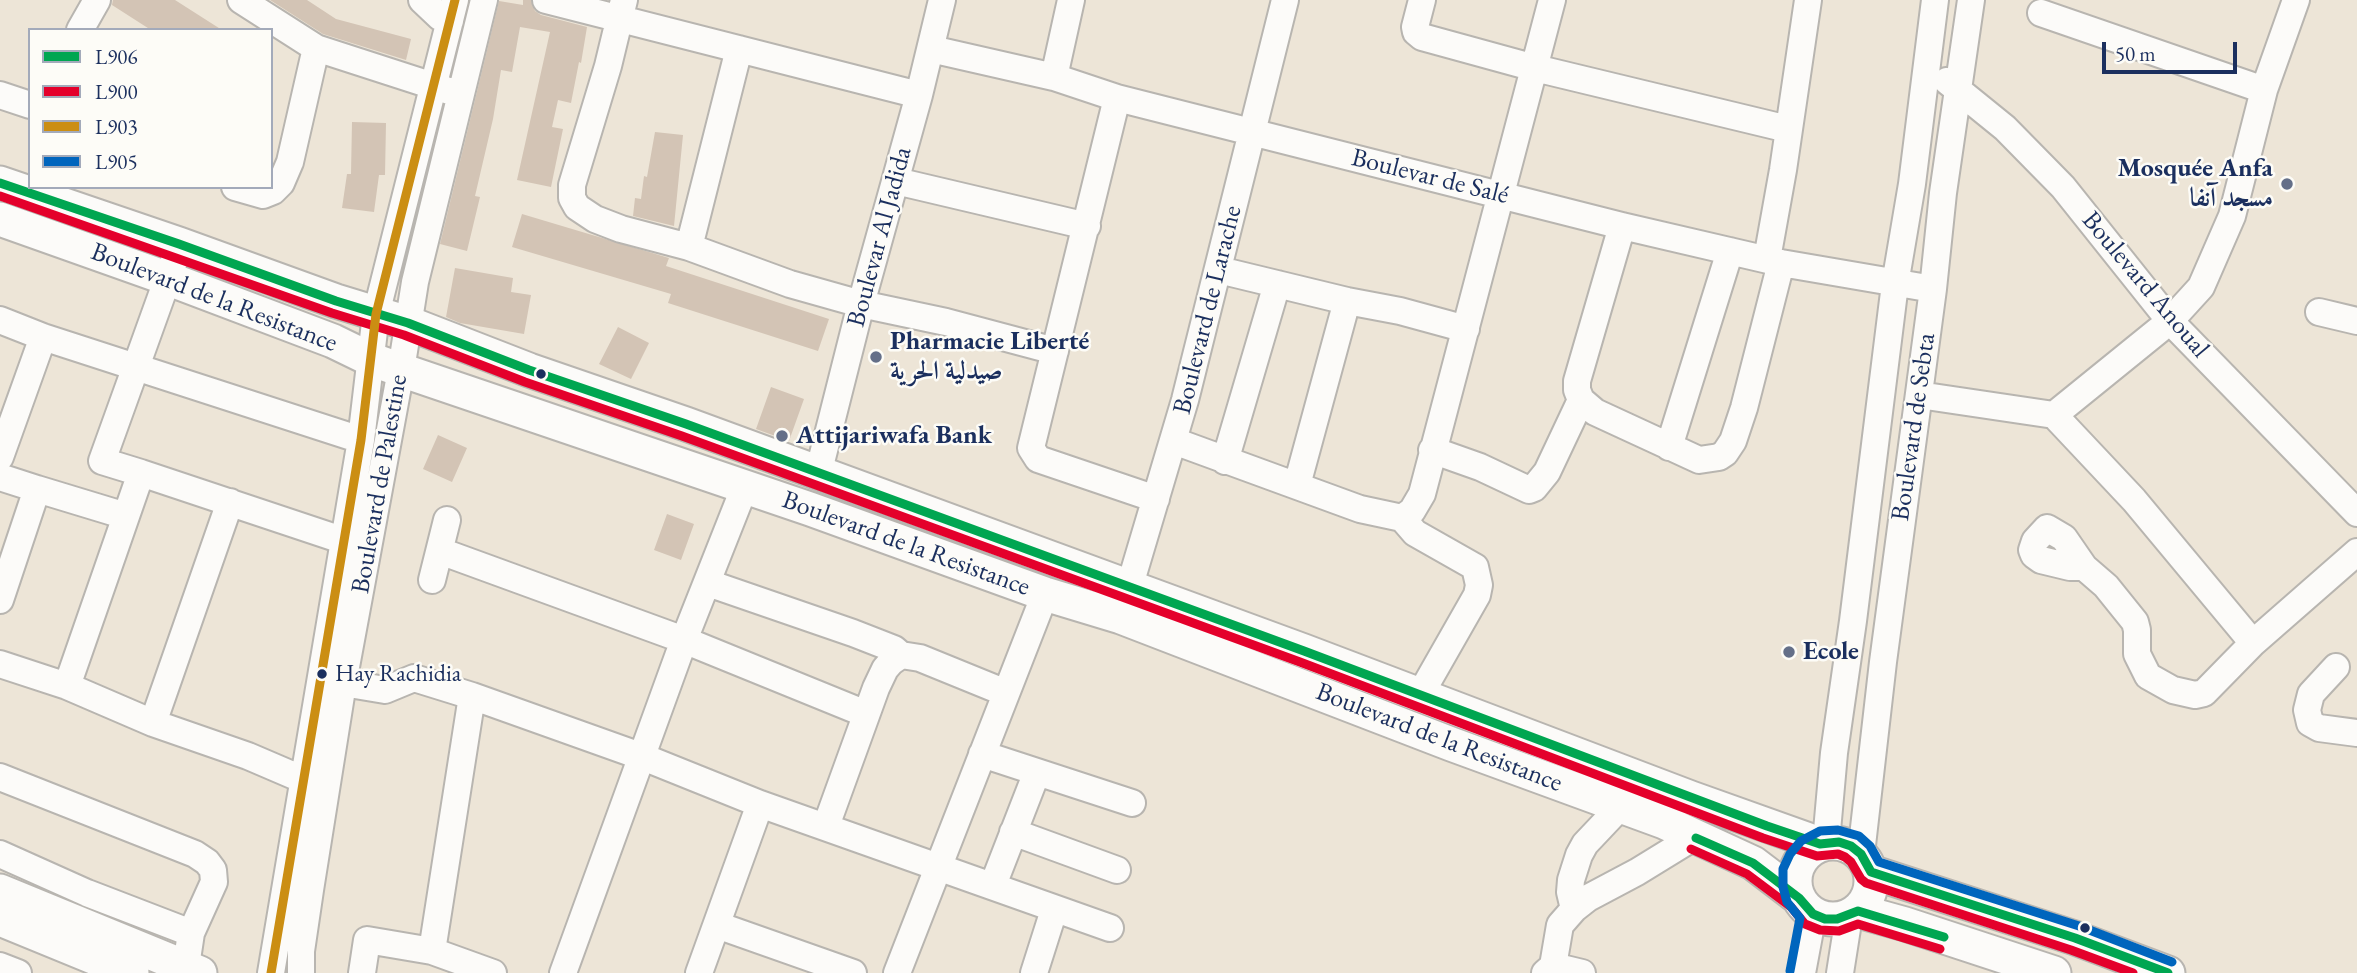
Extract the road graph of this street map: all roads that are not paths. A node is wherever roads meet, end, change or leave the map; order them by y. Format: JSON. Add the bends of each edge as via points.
{"nodes":[{"id":1,"x":97,"y":0,"type":"edge"},
{"id":2,"x":241,"y":0,"type":"edge"},
{"id":3,"x":422,"y":0,"type":"edge"},
{"id":4,"x":484,"y":0,"type":"edge"},
{"id":5,"x":546,"y":0,"type":"edge"},
{"id":6,"x":942,"y":0,"type":"edge"},
{"id":7,"x":1071,"y":0,"type":"edge"},
{"id":8,"x":1285,"y":0,"type":"edge"},
{"id":9,"x":1422,"y":0,"type":"edge"},
{"id":10,"x":1552,"y":0,"type":"edge"},
{"id":11,"x":1808,"y":0,"type":"edge"},
{"id":12,"x":1935,"y":0,"type":"edge"},
{"id":13,"x":1971,"y":0,"type":"edge"},
{"id":14,"x":2295,"y":0,"type":"edge"},
{"id":15,"x":622,"y":9,"type":"edge"},
{"id":16,"x":453,"y":10,"type":"edge"},
{"id":17,"x":2041,"y":13,"type":"dead end"},
{"id":18,"x":81,"y":28,"type":"edge"},
{"id":19,"x":316,"y":48,"type":"junction"},
{"id":20,"x":739,"y":49,"type":"junction"},
{"id":21,"x":931,"y":49,"type":"junction"},
{"id":22,"x":1926,"y":65,"type":"junction"},
{"id":23,"x":1535,"y":68,"type":"junction"},
{"id":24,"x":1054,"y":78,"type":"junction"},
{"id":25,"x":434,"y":86,"type":"junction"},
{"id":26,"x":1958,"y":89,"type":"junction"},
{"id":27,"x":2264,"y":90,"type":"junction"},
{"id":28,"x":0,"y":95,"type":"edge"},
{"id":29,"x":461,"y":95,"type":"junction"},
{"id":30,"x":919,"y":95,"type":"junction"},
{"id":31,"x":1116,"y":98,"type":"junction"},
{"id":32,"x":28,"y":104,"type":"edge"},
{"id":33,"x":1788,"y":130,"type":"junction"},
{"id":34,"x":1252,"y":132,"type":"junction"},
{"id":35,"x":895,"y":181,"type":"junction"},
{"id":36,"x":0,"y":183,"type":"edge"},
{"id":37,"x":242,"y":189,"type":"edge"},
{"id":38,"x":1500,"y":194,"type":"junction"},
{"id":39,"x":0,"y":219,"type":"edge"},
{"id":40,"x":1087,"y":226,"type":"junction"},
{"id":41,"x":1622,"y":226,"type":"junction"},
{"id":42,"x":178,"y":244,"type":"junction"},
{"id":43,"x":689,"y":247,"type":"junction"},
{"id":44,"x":1730,"y":251,"type":"junction"},
{"id":45,"x":1774,"y":261,"type":"junction"},
{"id":46,"x":1219,"y":270,"type":"junction"},
{"id":47,"x":169,"y":279,"type":"junction"},
{"id":48,"x":1277,"y":284,"type":"junction"},
{"id":49,"x":1895,"y":285,"type":"junction"},
{"id":50,"x":1933,"y":289,"type":"junction"},
{"id":51,"x":1347,"y":301,"type":"junction"},
{"id":52,"x":861,"y":304,"type":"junction"},
{"id":53,"x":2319,"y":312,"type":"dead end"},
{"id":54,"x":376,"y":314,"type":"junction"},
{"id":55,"x":0,"y":320,"type":"edge"},
{"id":56,"x":2170,"y":321,"type":"junction"},
{"id":57,"x":2357,"y":321,"type":"edge"},
{"id":58,"x":408,"y":323,"type":"junction"},
{"id":59,"x":1466,"y":329,"type":"junction"},
{"id":60,"x":43,"y":337,"type":"junction"},
{"id":61,"x":1055,"y":351,"type":"junction"},
{"id":62,"x":370,"y":359,"type":"junction"},
{"id":63,"x":136,"y":365,"type":"junction"},
{"id":64,"x":401,"y":370,"type":"junction"},
{"id":65,"x":1919,"y":396,"type":"junction"},
{"id":66,"x":1581,"y":400,"type":"junction"},
{"id":67,"x":2054,"y":415,"type":"junction"},
{"id":68,"x":361,"y":440,"type":"junction"},
{"id":69,"x":1174,"y":441,"type":"junction"},
{"id":70,"x":1669,"y":447,"type":"junction"},
{"id":71,"x":1432,"y":450,"type":"junction"},
{"id":72,"x":0,"y":457,"type":"edge"},
{"id":73,"x":102,"y":461,"type":"junction"},
{"id":74,"x":1225,"y":461,"type":"junction"},
{"id":75,"x":141,"y":473,"type":"junction"},
{"id":76,"x":818,"y":474,"type":"junction"},
{"id":77,"x":0,"y":477,"type":"edge"},
{"id":78,"x":1297,"y":485,"type":"junction"},
{"id":79,"x":745,"y":486,"type":"junction"},
{"id":80,"x":37,"y":489,"type":"junction"},
{"id":81,"x":1156,"y":499,"type":"junction"},
{"id":82,"x":230,"y":502,"type":"junction"},
{"id":83,"x":88,"y":503,"type":"junction"},
{"id":84,"x":2357,"y":513,"type":"edge"},
{"id":85,"x":126,"y":516,"type":"junction"},
{"id":86,"x":1402,"y":518,"type":"junction"},
{"id":87,"x":447,"y":520,"type":"dead end"},
{"id":88,"x":345,"y":541,"type":"junction"},
{"id":89,"x":440,"y":551,"type":"junction"},
{"id":90,"x":2357,"y":552,"type":"edge"},
{"id":91,"x":2084,"y":567,"type":"dead end"},
{"id":92,"x":432,"y":580,"type":"dead end"},
{"id":93,"x":708,"y":583,"type":"junction"},
{"id":94,"x":1045,"y":594,"type":"junction"},
{"id":95,"x":0,"y":600,"type":"edge"},
{"id":96,"x":1125,"y":602,"type":"junction"},
{"id":97,"x":684,"y":640,"type":"junction"},
{"id":98,"x":2253,"y":643,"type":"junction"},
{"id":99,"x":901,"y":655,"type":"junction"},
{"id":100,"x":0,"y":664,"type":"edge"},
{"id":101,"x":2336,"y":667,"type":"dead end"},
{"id":102,"x":343,"y":683,"type":"junction"},
{"id":103,"x":67,"y":686,"type":"junction"},
{"id":104,"x":1006,"y":692,"type":"junction"},
{"id":105,"x":1420,"y":695,"type":"junction"},
{"id":106,"x":472,"y":696,"type":"junction"},
{"id":107,"x":866,"y":714,"type":"junction"},
{"id":108,"x":153,"y":723,"type":"junction"},
{"id":109,"x":2357,"y":733,"type":"edge"},
{"id":110,"x":982,"y":754,"type":"junction"},
{"id":111,"x":643,"y":757,"type":"junction"},
{"id":112,"x":1037,"y":772,"type":"junction"},
{"id":113,"x":0,"y":776,"type":"edge"},
{"id":114,"x":315,"y":784,"type":"junction"},
{"id":115,"x":1132,"y":803,"type":"dead end"},
{"id":116,"x":760,"y":804,"type":"junction"},
{"id":117,"x":1620,"y":807,"type":"junction"},
{"id":118,"x":826,"y":826,"type":"junction"},
{"id":119,"x":1013,"y":832,"type":"junction"},
{"id":120,"x":1694,"y":837,"type":"junction"},
{"id":121,"x":1823,"y":843,"type":"junction"},
{"id":122,"x":0,"y":854,"type":"edge"},
{"id":123,"x":1866,"y":863,"type":"junction"},
{"id":124,"x":938,"y":866,"type":"junction"},
{"id":125,"x":1117,"y":870,"type":"dead end"},
{"id":126,"x":993,"y":885,"type":"junction"},
{"id":127,"x":0,"y":891,"type":"edge"},
{"id":128,"x":1806,"y":906,"type":"junction"},
{"id":129,"x":1573,"y":909,"type":"junction"},
{"id":130,"x":1054,"y":910,"type":"junction"},
{"id":131,"x":1854,"y":913,"type":"junction"},
{"id":132,"x":0,"y":919,"type":"edge"},
{"id":133,"x":717,"y":925,"type":"junction"},
{"id":134,"x":1110,"y":928,"type":"dead end"},
{"id":135,"x":191,"y":933,"type":"junction"},
{"id":136,"x":432,"y":951,"type":"junction"},
{"id":137,"x":94,"y":965,"type":"edge"},
{"id":138,"x":0,"y":966,"type":"edge"},
{"id":139,"x":193,"y":970,"type":"edge"},
{"id":140,"x":1549,"y":970,"type":"edge"},
{"id":141,"x":18,"y":973,"type":"edge"},
{"id":142,"x":132,"y":973,"type":"edge"},
{"id":143,"x":271,"y":973,"type":"edge"},
{"id":144,"x":301,"y":973,"type":"edge"},
{"id":145,"x":362,"y":973,"type":"edge"},
{"id":146,"x":493,"y":973,"type":"edge"},
{"id":147,"x":563,"y":973,"type":"edge"},
{"id":148,"x":699,"y":973,"type":"edge"},
{"id":149,"x":853,"y":973,"type":"edge"},
{"id":150,"x":897,"y":973,"type":"edge"},
{"id":151,"x":1034,"y":973,"type":"edge"},
{"id":152,"x":1582,"y":973,"type":"edge"},
{"id":153,"x":1802,"y":973,"type":"edge"},
{"id":154,"x":1840,"y":973,"type":"edge"},
{"id":155,"x":2054,"y":973,"type":"edge"},
{"id":156,"x":2168,"y":973,"type":"edge"}],
"edges":[{"from":1,"to":18,"type":"street"},
{"from":2,"to":19,"type":"street"},
{"from":3,"to":16,"type":"street","via":[[440,16]]},
{"from":4,"to":29,"type":"street","name":"Boulevard de Palestine"},
{"from":5,"to":15,"type":"street"},
{"from":6,"to":21,"type":"street","name":"Boulevar Al Jadida"},
{"from":7,"to":24,"type":"street"},
{"from":8,"to":34,"type":"street","name":"Boulevard de Larache"},
{"from":9,"to":23,"type":"street","via":[[1415,27],[1422,37]]},
{"from":10,"to":23,"type":"street"},
{"from":11,"to":33,"type":"street"},
{"from":12,"to":22,"type":"street","name":"Boulevard de Sebta"},
{"from":13,"to":26,"type":"street","name":"Boulevard de Sebta"},
{"from":14,"to":27,"type":"street"},
{"from":15,"to":20,"type":"street"},
{"from":15,"to":43,"type":"street","via":[[572,198],[595,219]]},
{"from":16,"to":25,"type":"street","name":"Boulevard de Palestine"},
{"from":17,"to":27,"type":"street"},
{"from":19,"to":25,"type":"street"},
{"from":19,"to":37,"type":"street","via":[[281,183],[263,195]]},
{"from":20,"to":30,"type":"street"},
{"from":20,"to":43,"type":"street"},
{"from":21,"to":24,"type":"street","name":"Boulevar de Salé"},
{"from":21,"to":30,"type":"street","name":"Boulevar Al Jadida"},
{"from":22,"to":26,"type":"street","name":"Boulevard Anoual"},
{"from":22,"to":49,"type":"street","name":"Boulevard de Sebta"},
{"from":23,"to":33,"type":"street"},
{"from":23,"to":38,"type":"street"},
{"from":24,"to":31,"type":"street","name":"Boulevar de Salé"},
{"from":25,"to":29,"type":"street"},
{"from":25,"to":54,"type":"street","name":"Boulevard de Palestine"},
{"from":26,"to":50,"type":"street","name":"Boulevard de Sebta"},
{"from":26,"to":56,"type":"street","name":"Boulevard Anoual","via":[[2005,128],[2063,187]]},
{"from":27,"to":56,"type":"street","via":[[2232,216],[2201,287]]},
{"from":28,"to":32,"type":"street"},
{"from":29,"to":58,"type":"street","name":"Boulevard de Palestine"},
{"from":30,"to":35,"type":"street","name":"Boulevar Al Jadida"},
{"from":31,"to":34,"type":"street","name":"Boulevar de Salé"},
{"from":31,"to":40,"type":"street"},
{"from":33,"to":45,"type":"street"},
{"from":34,"to":38,"type":"street","name":"Boulevar de Salé"},
{"from":34,"to":46,"type":"street","name":"Boulevard de Larache"},
{"from":35,"to":40,"type":"street"},
{"from":35,"to":52,"type":"street","name":"Boulevar Al Jadida"},
{"from":36,"to":42,"type":"main road","name":"Boulevard de la Resistance"},
{"from":38,"to":41,"type":"street","name":"Boulevar de Salé"},
{"from":38,"to":59,"type":"street"},
{"from":39,"to":47,"type":"main road","name":"Boulevard de la Resistance"},
{"from":40,"to":61,"type":"street"},
{"from":41,"to":44,"type":"street","name":"Boulevar de Salé"},
{"from":41,"to":66,"type":"street","via":[[1577,382]]},
{"from":42,"to":47,"type":"street"},
{"from":42,"to":54,"type":"main road","name":"Boulevard de la Resistance"},
{"from":43,"to":52,"type":"street"},
{"from":44,"to":45,"type":"street","name":"Boulevar de Salé"},
{"from":44,"to":70,"type":"street"},
{"from":45,"to":49,"type":"street","name":"Boulevar de Salé"},
{"from":45,"to":70,"type":"street","via":[[1744,408],[1730,448],[1719,457],[1699,460]]},
{"from":46,"to":48,"type":"street"},
{"from":46,"to":69,"type":"street","name":"Boulevard de Larache"},
{"from":47,"to":62,"type":"main road","name":"Boulevard de la Resistance"},
{"from":47,"to":63,"type":"street"},
{"from":48,"to":51,"type":"street"},
{"from":48,"to":74,"type":"street"},
{"from":49,"to":50,"type":"street","name":"Boulevar de Salé"},
{"from":49,"to":121,"type":"street","name":"Boulevard de Sebta"},
{"from":50,"to":65,"type":"street","name":"Boulevard de Sebta"},
{"from":51,"to":59,"type":"street"},
{"from":51,"to":78,"type":"street"},
{"from":52,"to":61,"type":"street"},
{"from":52,"to":76,"type":"street","name":"Boulevar Al Jadida"},
{"from":53,"to":57,"type":"street"},
{"from":54,"to":58,"type":"main road","name":"Boulevard de la Resistance"},
{"from":54,"to":62,"type":"street","name":"Boulevard de Palestine"},
{"from":55,"to":60,"type":"street"},
{"from":56,"to":67,"type":"street"},
{"from":56,"to":84,"type":"street","name":"Boulevard Anoual"},
{"from":58,"to":64,"type":"street","name":"Boulevard de Palestine"},
{"from":58,"to":76,"type":"main road","name":"Boulevard de la Resistance"},
{"from":59,"to":71,"type":"street"},
{"from":60,"to":63,"type":"street"},
{"from":60,"to":72,"type":"street"},
{"from":61,"to":81,"type":"street","via":[[1032,441],[1033,453],[1038,459]]},
{"from":62,"to":64,"type":"main road","name":"Boulevard de la Resistance"},
{"from":62,"to":68,"type":"street","name":"Boulevard de Palestine"},
{"from":63,"to":68,"type":"street"},
{"from":63,"to":73,"type":"street"},
{"from":64,"to":79,"type":"main road","name":"Boulevard de la Resistance"},
{"from":64,"to":102,"type":"street","name":"Boulevard de Palestine"},
{"from":65,"to":67,"type":"street"},
{"from":65,"to":123,"type":"street","name":"Boulevard de Sebta","via":[[1883,662]]},
{"from":66,"to":70,"type":"street","via":[[1595,412]]},
{"from":66,"to":71,"type":"street","via":[[1547,472],[1529,490]]},
{"from":67,"to":98,"type":"street","via":[[2134,500]]},
{"from":68,"to":88,"type":"street","name":"Boulevard de Palestine"},
{"from":69,"to":74,"type":"street"},
{"from":69,"to":81,"type":"street","name":"Boulevard de Larache"},
{"from":71,"to":86,"type":"street","via":[[1418,505]]},
{"from":73,"to":75,"type":"street"},
{"from":73,"to":83,"type":"street"},
{"from":74,"to":78,"type":"street"},
{"from":75,"to":82,"type":"street"},
{"from":75,"to":85,"type":"street"},
{"from":76,"to":96,"type":"main road","name":"Boulevard de la Resistance"},
{"from":77,"to":80,"type":"street"},
{"from":78,"to":86,"type":"street","via":[[1360,509]]},
{"from":79,"to":93,"type":"street"},
{"from":79,"to":94,"type":"main road","name":"Boulevard de la Resistance"},
{"from":80,"to":83,"type":"street"},
{"from":80,"to":95,"type":"street"},
{"from":81,"to":96,"type":"street","name":"Boulevard de Larache"},
{"from":82,"to":88,"type":"street"},
{"from":82,"to":108,"type":"street"},
{"from":83,"to":85,"type":"street"},
{"from":85,"to":103,"type":"street"},
{"from":86,"to":105,"type":"street","via":[[1415,533],[1475,567],[1479,585]]},
{"from":87,"to":89,"type":"street"},
{"from":88,"to":114,"type":"street","name":"Boulevard de Palestine"},
{"from":89,"to":92,"type":"street"},
{"from":89,"to":97,"type":"street"},
{"from":90,"to":98,"type":"street"},
{"from":91,"to":98,"type":"street","via":[[2135,622],[2137,654],[2145,673],[2173,690],[2204,693]]},
{"from":93,"to":97,"type":"street"},
{"from":93,"to":99,"type":"street","via":[[872,640]]},
{"from":94,"to":96,"type":"main road","name":"Boulevard de la Resistance"},
{"from":94,"to":104,"type":"street"},
{"from":96,"to":105,"type":"main road","name":"Boulevard de la Resistance"},
{"from":96,"to":117,"type":"main road","name":"Boulevard de la Resistance"},
{"from":97,"to":107,"type":"street"},
{"from":97,"to":111,"type":"street"},
{"from":99,"to":104,"type":"street","via":[[935,662]]},
{"from":99,"to":107,"type":"street","via":[[885,669]]},
{"from":100,"to":103,"type":"street"},
{"from":101,"to":109,"type":"street","via":[[2311,694],[2310,723]]},
{"from":102,"to":106,"type":"street","via":[[385,690],[414,678]]},
{"from":102,"to":114,"type":"street","name":"Boulevard de Palestine"},
{"from":103,"to":108,"type":"street"},
{"from":104,"to":110,"type":"street"},
{"from":105,"to":121,"type":"main road","name":"Boulevard de la Resistance"},
{"from":106,"to":111,"type":"street"},
{"from":106,"to":136,"type":"street"},
{"from":107,"to":118,"type":"street"},
{"from":108,"to":114,"type":"street"},
{"from":110,"to":112,"type":"street"},
{"from":110,"to":124,"type":"street"},
{"from":111,"to":116,"type":"street"},
{"from":111,"to":147,"type":"street"},
{"from":112,"to":115,"type":"street"},
{"from":112,"to":119,"type":"street"},
{"from":113,"to":135,"type":"street","via":[[207,862],[214,882]]},
{"from":114,"to":143,"type":"street","name":"Boulevard de Palestine"},
{"from":114,"to":144,"type":"street","name":"Boulevard de Palestine"},
{"from":116,"to":118,"type":"street"},
{"from":116,"to":133,"type":"street"},
{"from":117,"to":120,"type":"main road","name":"Boulevard de la Resistance"},
{"from":117,"to":129,"type":"street","via":[[1579,855],[1571,880]]},
{"from":118,"to":124,"type":"street"},
{"from":119,"to":125,"type":"street"},
{"from":119,"to":126,"type":"street"},
{"from":120,"to":128,"type":"main road","name":"Boulevard de la Resistance","via":[[1753,863]]},
{"from":120,"to":129,"type":"street"},
{"from":121,"to":123,"type":"main road","via":[[1851,846]]},
{"from":121,"to":128,"type":"main road","via":[[1808,851],[1795,873],[1795,886]]},
{"from":122,"to":135,"type":"street"},
{"from":123,"to":131,"type":"main road","via":[[1870,893]]},
{"from":123,"to":156,"type":"main road"},
{"from":124,"to":126,"type":"street"},
{"from":124,"to":150,"type":"street"},
{"from":126,"to":130,"type":"street"},
{"from":127,"to":139,"type":"main road"},
{"from":128,"to":131,"type":"main road","via":[[1825,919]]},
{"from":128,"to":153,"type":"street"},
{"from":129,"to":140,"type":"street","via":[[1560,925]]},
{"from":130,"to":134,"type":"street"},
{"from":130,"to":151,"type":"street"},
{"from":131,"to":154,"type":"street"},
{"from":131,"to":155,"type":"main road","via":[[1905,924]]},
{"from":132,"to":137,"type":"main road"},
{"from":133,"to":148,"type":"street"},
{"from":133,"to":149,"type":"street"},
{"from":135,"to":139,"type":"street"},
{"from":136,"to":145,"type":"street","via":[[367,940]]},
{"from":136,"to":146,"type":"street"},
{"from":137,"to":142,"type":"main road"},
{"from":138,"to":141,"type":"street"},
{"from":140,"to":152,"type":"street"}]}
